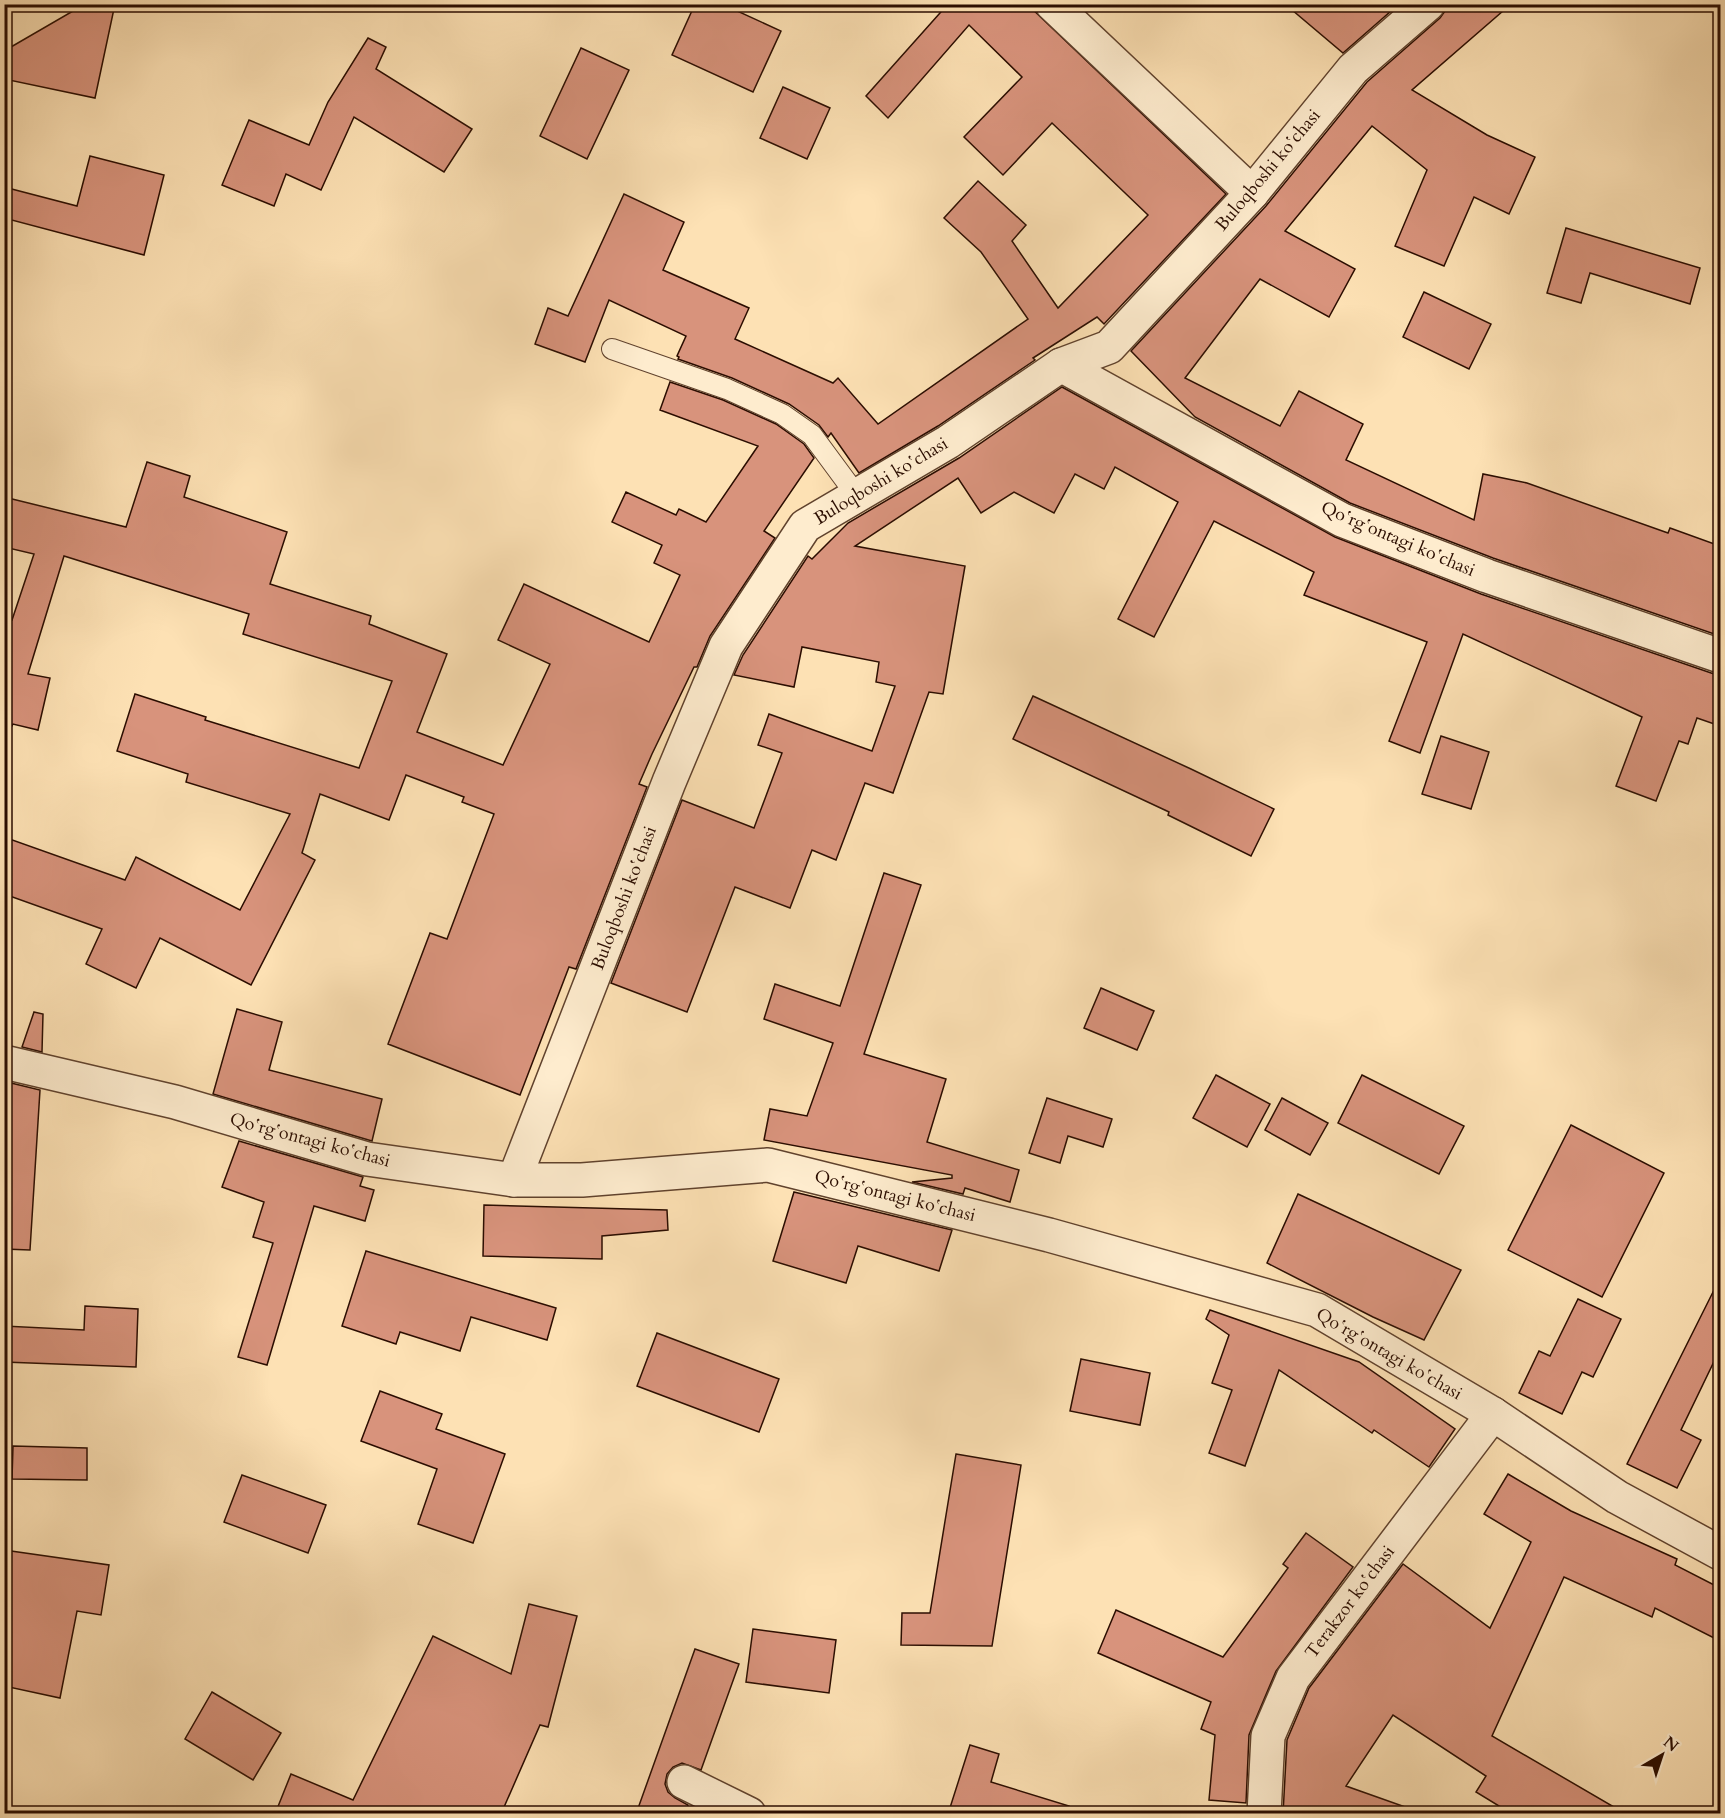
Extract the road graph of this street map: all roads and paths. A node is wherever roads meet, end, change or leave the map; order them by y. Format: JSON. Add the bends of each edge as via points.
{"nodes":[{"id":1,"x":1052,"y":4,"type":"edge"},
{"id":2,"x":1428,"y":4,"type":"edge"},
{"id":3,"x":1252,"y":193,"type":"junction"},
{"id":4,"x":612,"y":349,"type":"dead end"},
{"id":5,"x":1061,"y":365,"type":"junction"},
{"id":6,"x":857,"y":495,"type":"junction"},
{"id":7,"x":1720,"y":656,"type":"edge"},
{"id":8,"x":4,"y":1062,"type":"edge"},
{"id":9,"x":514,"y":1180,"type":"junction"},
{"id":10,"x":1493,"y":1414,"type":"junction"},
{"id":11,"x":1720,"y":1553,"type":"edge"},
{"id":12,"x":684,"y":1782,"type":"dead end"},
{"id":13,"x":749,"y":1814,"type":"edge"},
{"id":14,"x":1264,"y":1814,"type":"edge"}],
"edges":[{"from":1,"to":3,"type":"street"},
{"from":2,"to":3,"type":"street","name":"Buloqboshi koʻchasi","via":[[1353,69]]},
{"from":3,"to":5,"type":"street","name":"Buloqboshi koʻchasi","via":[[1109,347]]},
{"from":4,"to":6,"type":"lane","via":[[727,389],[782,414],[812,435]]},
{"from":5,"to":6,"type":"street","name":"Buloqboshi koʻchasi","via":[[948,442]]},
{"from":5,"to":7,"type":"street","name":"Qoʻrgʻontagi koʻchasi","via":[[1342,520],[1487,576]]},
{"from":6,"to":9,"type":"street","name":"Buloqboshi koʻchasi","via":[[805,526],[726,646]]},
{"from":8,"to":9,"type":"street","name":"Qoʻrgʻontagi koʻchasi","via":[[175,1102],[367,1159]]},
{"from":9,"to":10,"type":"street","name":"Qoʻrgʻontagi koʻchasi","via":[[582,1180],[768,1165],[1049,1235],[1317,1310]]},
{"from":10,"to":11,"type":"street","name":"Qoʻrgʻontagi koʻchasi","via":[[1617,1497]]},
{"from":10,"to":14,"type":"street","name":"Terakzor koʻchasi","via":[[1293,1678],[1268,1736]]},
{"from":12,"to":13,"type":"street"}]}
